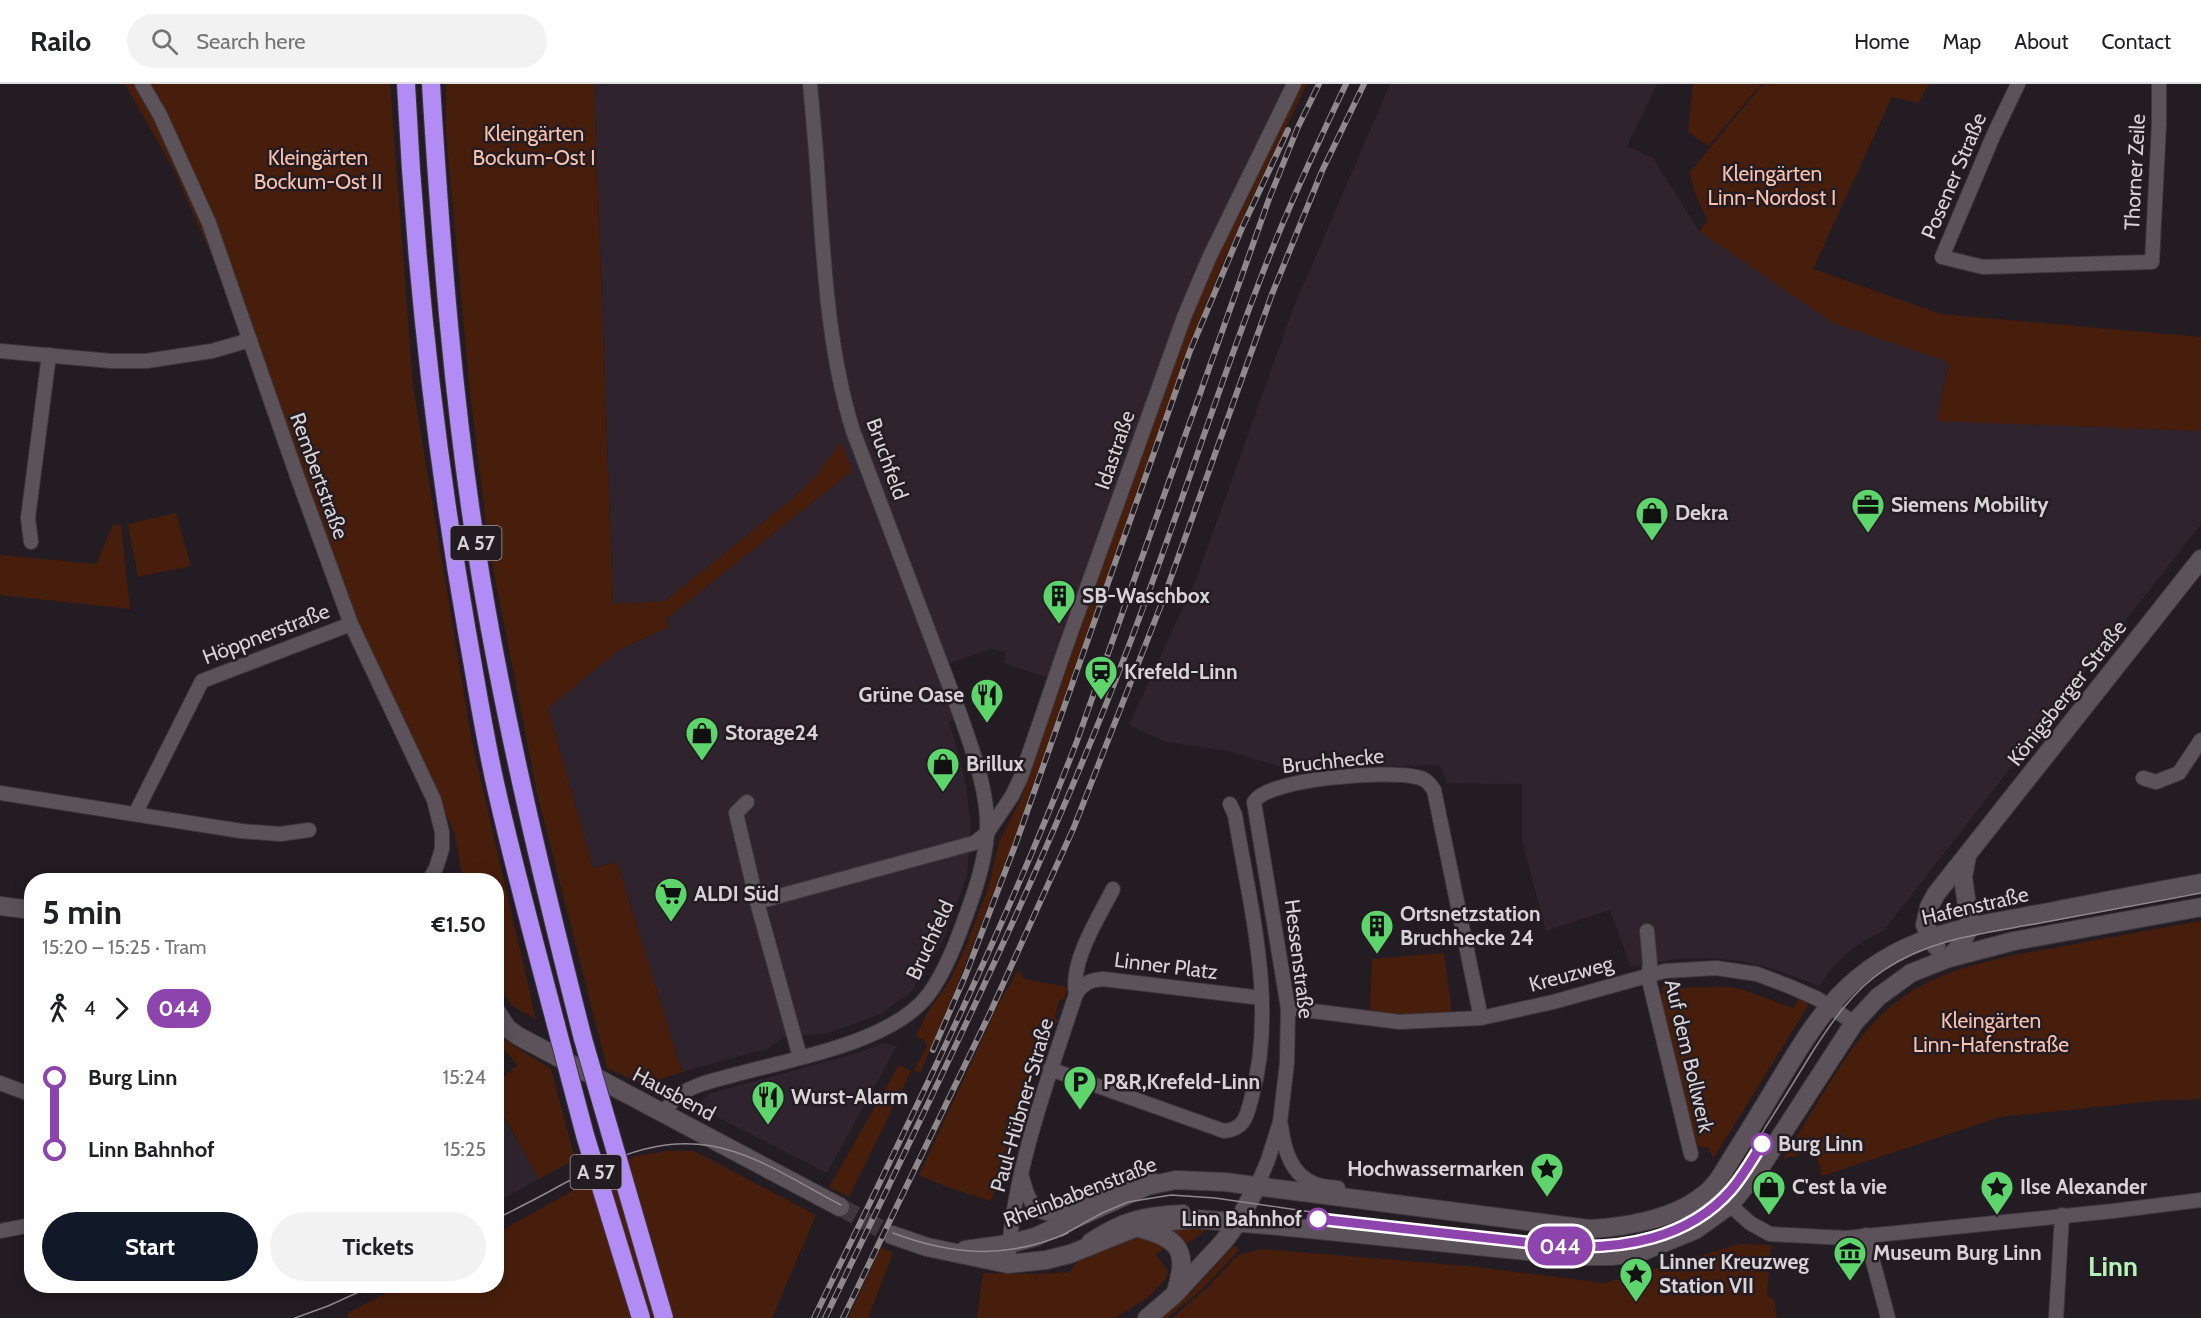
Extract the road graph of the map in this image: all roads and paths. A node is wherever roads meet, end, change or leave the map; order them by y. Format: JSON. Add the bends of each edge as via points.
{"nodes":[{"id":1,"x":142,"y":84,"type":"edge"},
{"id":2,"x":393,"y":84,"type":"edge"},
{"id":3,"x":406,"y":84,"type":"edge"},
{"id":4,"x":810,"y":84,"type":"edge"},
{"id":5,"x":1294,"y":84,"type":"edge"},
{"id":6,"x":2018,"y":84,"type":"edge"},
{"id":7,"x":2159,"y":84,"type":"edge"},
{"id":8,"x":431,"y":85,"type":"edge"},
{"id":9,"x":412,"y":194,"type":"junction"},
{"id":10,"x":2152,"y":262,"type":"joint"},
{"id":11,"x":250,"y":340,"type":"junction"},
{"id":12,"x":0,"y":351,"type":"edge"},
{"id":13,"x":49,"y":355,"type":"junction"},
{"id":14,"x":31,"y":542,"type":"dead end"},
{"id":15,"x":2201,"y":559,"type":"edge"},
{"id":16,"x":351,"y":624,"type":"junction"},
{"id":17,"x":2201,"y":740,"type":"edge"},
{"id":18,"x":2143,"y":778,"type":"dead end"},
{"id":19,"x":0,"y":793,"type":"edge"},
{"id":20,"x":747,"y":802,"type":"dead end"},
{"id":21,"x":1254,"y":802,"type":"joint"},
{"id":22,"x":1230,"y":804,"type":"dead end"},
{"id":23,"x":135,"y":814,"type":"junction"},
{"id":24,"x":309,"y":830,"type":"dead end"},
{"id":25,"x":987,"y":833,"type":"junction"},
{"id":26,"x":1968,"y":854,"type":"junction"},
{"id":27,"x":433,"y":873,"type":"edge"},
{"id":28,"x":2201,"y":883,"type":"edge"},
{"id":29,"x":1113,"y":889,"type":"dead end"},
{"id":30,"x":757,"y":902,"type":"junction"},
{"id":31,"x":0,"y":906,"type":"edge"},
{"id":32,"x":2201,"y":907,"type":"edge"},
{"id":33,"x":24,"y":909,"type":"edge"},
{"id":34,"x":1970,"y":927,"type":"junction"},
{"id":35,"x":1647,"y":931,"type":"dead end"},
{"id":36,"x":1930,"y":937,"type":"junction"},
{"id":37,"x":1949,"y":958,"type":"junction"},
{"id":38,"x":1648,"y":976,"type":"junction"},
{"id":39,"x":1076,"y":994,"type":"junction"},
{"id":40,"x":1262,"y":998,"type":"junction"},
{"id":41,"x":1830,"y":1006,"type":"junction"},
{"id":42,"x":1288,"y":1008,"type":"junction"},
{"id":43,"x":1480,"y":1018,"type":"junction"},
{"id":44,"x":1854,"y":1023,"type":"junction"},
{"id":45,"x":504,"y":1024,"type":"edge"},
{"id":46,"x":800,"y":1057,"type":"junction"},
{"id":47,"x":1050,"y":1070,"type":"junction"},
{"id":48,"x":0,"y":1083,"type":"edge"},
{"id":49,"x":24,"y":1092,"type":"edge"},
{"id":50,"x":663,"y":1113,"type":"junction"},
{"id":51,"x":1280,"y":1122,"type":"junction"},
{"id":52,"x":1691,"y":1154,"type":"dead end"},
{"id":53,"x":1022,"y":1177,"type":"junction"},
{"id":54,"x":1171,"y":1181,"type":"junction"},
{"id":55,"x":1702,"y":1197,"type":"junction"},
{"id":56,"x":2201,"y":1200,"type":"edge"},
{"id":57,"x":1369,"y":1202,"type":"junction"},
{"id":58,"x":1247,"y":1205,"type":"junction"},
{"id":59,"x":1730,"y":1205,"type":"junction"},
{"id":60,"x":840,"y":1207,"type":"tunnel mouth"},
{"id":61,"x":2062,"y":1215,"type":"junction"},
{"id":62,"x":1489,"y":1217,"type":"junction"},
{"id":63,"x":24,"y":1226,"type":"edge"},
{"id":64,"x":1137,"y":1227,"type":"junction"},
{"id":65,"x":0,"y":1231,"type":"edge"},
{"id":66,"x":892,"y":1235,"type":"tunnel mouth"},
{"id":67,"x":1866,"y":1235,"type":"junction"},
{"id":68,"x":1008,"y":1244,"type":"junction"},
{"id":69,"x":931,"y":1247,"type":"junction"},
{"id":70,"x":1070,"y":1254,"type":"junction"},
{"id":71,"x":1008,"y":1264,"type":"junction"},
{"id":72,"x":1174,"y":1295,"type":"junction"},
{"id":73,"x":641,"y":1318,"type":"edge"},
{"id":74,"x":664,"y":1318,"type":"edge"},
{"id":75,"x":1147,"y":1318,"type":"edge"},
{"id":76,"x":1888,"y":1318,"type":"edge"},
{"id":77,"x":2056,"y":1318,"type":"edge"}],
"edges":[{"from":1,"to":11,"type":"street","name":"Rembertstraße","via":[[209,223]]},
{"from":2,"to":9,"type":"highway","via":[[399,150]]},
{"from":3,"to":9,"type":"highway","number":"A 57"},
{"from":4,"to":25,"type":"street","name":"Bruchfeld","via":[[824,271],[845,405],[971,745],[986,806]]},
{"from":5,"to":25,"type":"street","name":"Idastraße","via":[[1184,317],[1021,777]]},
{"from":6,"to":10,"type":"street","name":"Posener Straße","via":[[1942,257],[1983,267]]},
{"from":7,"to":10,"type":"street","name":"Thorner Zeile"},
{"from":8,"to":74,"type":"highway","number":"A 57","bridge":true,"via":[[454,378],[480,576],[504,706],[583,1039]]},
{"from":9,"to":73,"type":"highway","number":"A 57","bridge":true,"via":[[439,457],[495,783],[585,1135]]},
{"from":11,"to":13,"type":"street","via":[[212,351],[146,361]]},
{"from":11,"to":16,"type":"street","name":"Rembertstraße"},
{"from":12,"to":13,"type":"street"},
{"from":13,"to":14,"type":"street","via":[[28,518]]},
{"from":15,"to":26,"type":"main road","name":"Königsberger Straße"},
{"from":16,"to":23,"type":"street","name":"Höppnerstraße","via":[[202,681]]},
{"from":16,"to":27,"type":"street","name":"Rembertstraße","via":[[434,800],[442,849]]},
{"from":17,"to":18,"type":"street","via":[[2179,773],[2156,782]]},
{"from":19,"to":23,"type":"street"},
{"from":20,"to":30,"type":"street","via":[[736,813]]},
{"from":21,"to":42,"type":"street","name":"Hessenstraße"},
{"from":21,"to":43,"type":"street","name":"Bruchhecke","via":[[1272,789],[1344,777],[1404,775],[1429,782],[1434,790]]},
{"from":22,"to":40,"type":"street","via":[[1235,815]]},
{"from":23,"to":24,"type":"street","via":[[241,831],[280,834]]},
{"from":25,"to":30,"type":"street","via":[[974,843]]},
{"from":25,"to":46,"type":"street","name":"Bruchfeld","via":[[980,871],[958,938],[928,996],[886,1028]]},
{"from":26,"to":34,"type":"main road","via":[[1964,877]]},
{"from":26,"to":36,"type":"main road","name":"Königsberger Straße","via":[[1929,907],[1925,925]]},
{"from":28,"to":34,"type":"main road","name":"Hafenstraße"},
{"from":29,"to":39,"type":"street","name":"Linner Platz","via":[[1083,948],[1074,982]]},
{"from":30,"to":46,"type":"street"},
{"from":31,"to":33,"type":"main road"},
{"from":32,"to":37,"type":"main road","name":"Hafenstraße","via":[[2014,941]]},
{"from":34,"to":36,"type":"main road","name":"Hafenstraße"},
{"from":34,"to":37,"type":"main road"},
{"from":35,"to":38,"type":"street","name":"Auf dem Bollwerk"},
{"from":36,"to":37,"type":"main road"},
{"from":36,"to":41,"type":"main road","name":"Hafenstraße","via":[[1878,962]]},
{"from":37,"to":44,"type":"main road","name":"Hafenstraße","via":[[1911,973],[1878,997]]},
{"from":38,"to":41,"type":"street","name":"Kreuzweg","via":[[1679,969],[1716,968],[1757,974]]},
{"from":38,"to":43,"type":"street","name":"Kreuzweg"},
{"from":38,"to":52,"type":"street","name":"Auf dem Bollwerk"},
{"from":39,"to":40,"type":"street","name":"Linner Platz","via":[[1090,980],[1103,979]]},
{"from":39,"to":47,"type":"street","name":"Paul-Hübner-Straße"},
{"from":40,"to":47,"type":"street","via":[[1260,1059],[1247,1113],[1234,1130],[1224,1131]]},
{"from":41,"to":44,"type":"street","name":"Kreuzweg"},
{"from":41,"to":55,"type":"main road","name":"Hafenstraße","via":[[1808,1034],[1719,1179]]},
{"from":42,"to":43,"type":"street","name":"Kreuzweg","via":[[1400,1022]]},
{"from":42,"to":51,"type":"street","name":"Hessenstraße"},
{"from":44,"to":59,"type":"main road","name":"Hafenstraße","via":[[1760,1167]]},
{"from":45,"to":50,"type":"main road","name":"Hausbend","via":[[518,1036]]},
{"from":46,"to":50,"type":"street","name":"Bruchfeld","via":[[704,1084],[676,1097]]},
{"from":47,"to":53,"type":"street","name":"Paul-Hübner-Straße"},
{"from":48,"to":49,"type":"street"},
{"from":50,"to":60,"type":"main road","name":"Hausbend"},
{"from":51,"to":57,"type":"street","name":"Hessenstraße","via":[[1294,1170],[1315,1184],[1357,1191]]},
{"from":51,"to":58,"type":"street","name":"Hessenstraße"},
{"from":53,"to":54,"type":"street","via":[[1033,1205],[1051,1214],[1144,1178]]},
{"from":53,"to":68,"type":"street","name":"Paul-Hübner-Straße"},
{"from":54,"to":58,"type":"main road","name":"Rheinbabenstraße","via":[[1197,1180]]},
{"from":54,"to":68,"type":"main road","name":"Rheinbabenstraße","via":[[1147,1186],[1035,1237]]},
{"from":55,"to":59,"type":"street"},
{"from":55,"to":62,"type":"main road","name":"Rheinbabenstraße","via":[[1660,1217],[1610,1228]]},
{"from":56,"to":61,"type":"street"},
{"from":57,"to":58,"type":"main road","name":"Rheinbabenstraße"},
{"from":57,"to":62,"type":"main road","name":"Rheinbabenstraße"},
{"from":58,"to":59,"type":"main road","name":"Rheinbabenstraße","via":[[1590,1257],[1644,1251],[1695,1230]]},
{"from":58,"to":62,"type":"street","name":"Rheinbabenstraße","via":[[1267,1195],[1450,1220]]},
{"from":58,"to":64,"type":"main road","name":"Rheinbabenstraße"},
{"from":58,"to":70,"type":"street","via":[[1156,1213],[1127,1220]]},
{"from":58,"to":72,"type":"main road","via":[[1224,1241]]},
{"from":59,"to":67,"type":"street","via":[[1770,1234],[1845,1238]]},
{"from":61,"to":67,"type":"street"},
{"from":61,"to":77,"type":"street"},
{"from":63,"to":65,"type":"street"},
{"from":64,"to":70,"type":"main road","name":"Rheinbabenstraße"},
{"from":64,"to":72,"type":"main road","via":[[1173,1242],[1183,1269]]},
{"from":66,"to":69,"type":"main road"},
{"from":67,"to":76,"type":"street"},
{"from":68,"to":69,"type":"main road","name":"Rheinbabenstraße","via":[[961,1250]]},
{"from":68,"to":71,"type":"street","name":"Paul-Hübner-Straße"},
{"from":69,"to":71,"type":"main road","name":"Rheinbabenstraße"},
{"from":70,"to":71,"type":"main road","name":"Rheinbabenstraße"},
{"from":72,"to":75,"type":"main road"}]}
